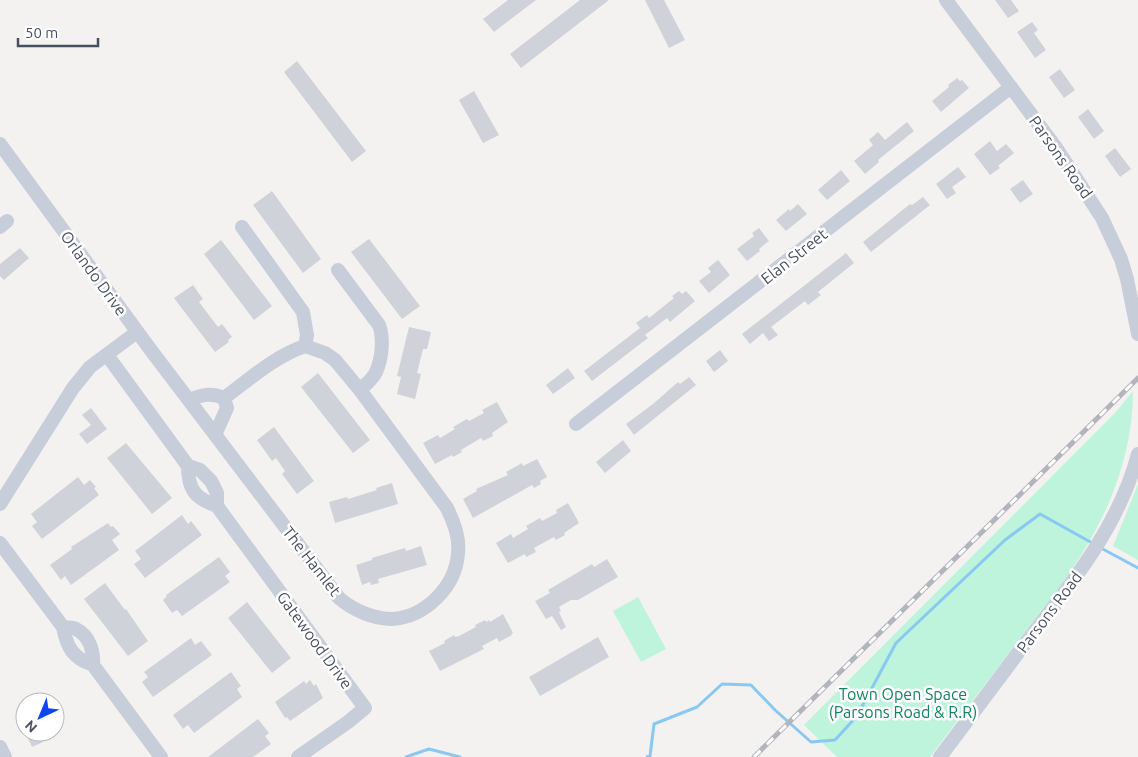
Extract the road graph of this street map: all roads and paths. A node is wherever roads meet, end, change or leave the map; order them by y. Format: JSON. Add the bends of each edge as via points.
{"nodes":[{"id":1,"x":946,"y":0,"type":"edge"},
{"id":2,"x":1011,"y":87,"type":"junction"},
{"id":3,"x":0,"y":144,"type":"edge"},
{"id":4,"x":242,"y":227,"type":"dead end"},
{"id":5,"x":338,"y":270,"type":"dead end"},
{"id":6,"x":137,"y":332,"type":"junction"},
{"id":7,"x":1138,"y":334,"type":"edge"},
{"id":8,"x":305,"y":346,"type":"junction"},
{"id":9,"x":106,"y":354,"type":"junction"},
{"id":10,"x":360,"y":390,"type":"junction"},
{"id":11,"x":224,"y":398,"type":"junction"},
{"id":12,"x":189,"y":400,"type":"junction"},
{"id":13,"x":576,"y":424,"type":"dead end"},
{"id":14,"x":215,"y":434,"type":"junction"},
{"id":15,"x":1138,"y":454,"type":"edge"},
{"id":16,"x":188,"y":466,"type":"junction"},
{"id":17,"x":0,"y":504,"type":"edge"},
{"id":18,"x":217,"y":506,"type":"junction"},
{"id":19,"x":0,"y":543,"type":"edge"},
{"id":20,"x":64,"y":627,"type":"junction"},
{"id":21,"x":93,"y":665,"type":"junction"},
{"id":22,"x":0,"y":747,"type":"edge"},
{"id":23,"x":5,"y":757,"type":"edge"},
{"id":24,"x":161,"y":757,"type":"edge"},
{"id":25,"x":298,"y":757,"type":"edge"},
{"id":26,"x":940,"y":757,"type":"edge"}],
"edges":[{"from":1,"to":2,"type":"street","name":"Parsons Road"},
{"from":2,"to":7,"type":"street","name":"Parsons Road","via":[[1076,176],[1106,225],[1127,279]]},
{"from":2,"to":13,"type":"street","name":"Elan Street"},
{"from":3,"to":6,"type":"street","name":"Orlando Drive"},
{"from":4,"to":8,"type":"street","via":[[303,312],[307,335]]},
{"from":5,"to":10,"type":"street","via":[[382,332],[376,372]]},
{"from":6,"to":9,"type":"street"},
{"from":6,"to":12,"type":"street","name":"Orlando Drive"},
{"from":8,"to":10,"type":"street","name":"The Hamlet","via":[[335,360]]},
{"from":8,"to":11,"type":"street","via":[[275,361]]},
{"from":9,"to":16,"type":"street","name":"Gatewood Drive"},
{"from":9,"to":17,"type":"street","via":[[73,388]]},
{"from":10,"to":14,"type":"street","name":"The Hamlet","via":[[447,508],[456,531],[458,553],[449,583],[436,599],[409,615],[389,619],[368,615],[339,598]]},
{"from":11,"to":12,"type":"street","via":[[208,394]]},
{"from":11,"to":14,"type":"street","via":[[227,408]]},
{"from":12,"to":14,"type":"street","name":"The Hamlet"},
{"from":15,"to":26,"type":"street","name":"Parsons Road","via":[[1102,537],[1065,592]]},
{"from":16,"to":18,"type":"street","name":"Gatewood Drive","via":[[200,470],[210,481],[217,493]]},
{"from":16,"to":18,"type":"street","name":"Gatewood Drive","via":[[188,479],[194,492],[202,500]]},
{"from":18,"to":25,"type":"street","name":"Gatewood Drive","via":[[365,708]]},
{"from":19,"to":20,"type":"street"},
{"from":20,"to":21,"type":"street","via":[[71,651],[81,661]]},
{"from":20,"to":21,"type":"street","via":[[76,629],[87,639],[94,653]]},
{"from":21,"to":24,"type":"street"},
{"from":22,"to":23,"type":"street"}]}
